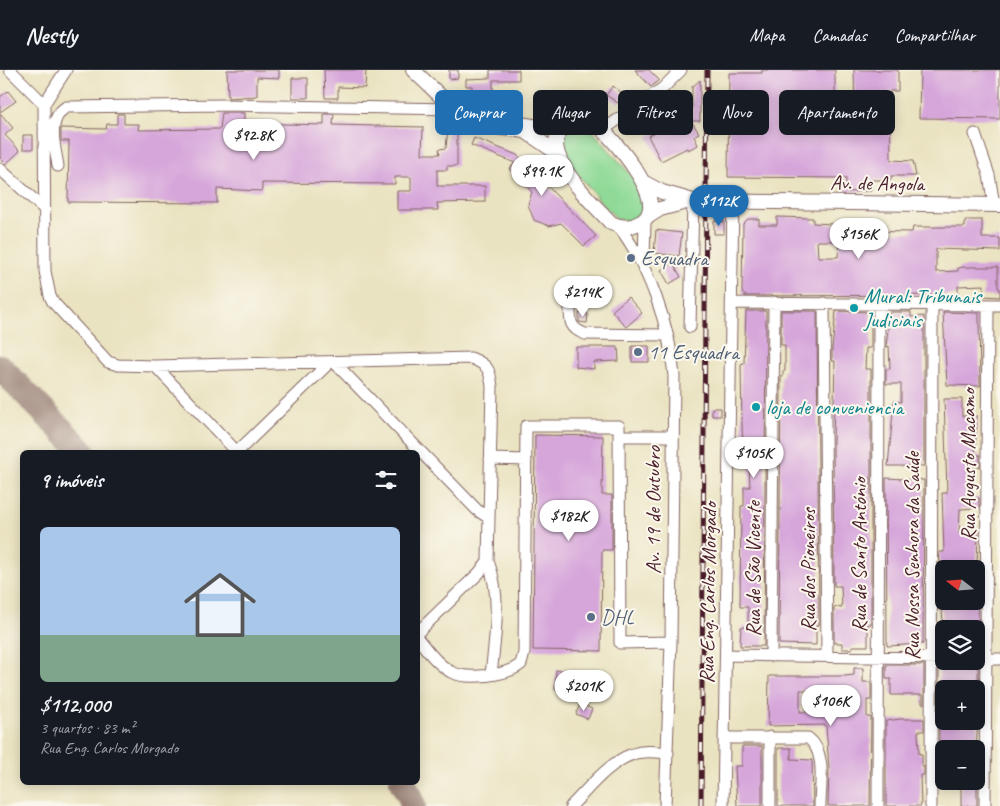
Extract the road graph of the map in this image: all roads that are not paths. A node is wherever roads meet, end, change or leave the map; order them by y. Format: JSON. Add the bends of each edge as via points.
{"nodes":[{"id":1,"x":10,"y":70,"type":"edge"},
{"id":2,"x":66,"y":70,"type":"edge"},
{"id":3,"x":413,"y":70,"type":"edge"},
{"id":4,"x":681,"y":70,"type":"edge"},
{"id":5,"x":435,"y":91,"type":"edge"},
{"id":6,"x":44,"y":104,"type":"junction"},
{"id":7,"x":435,"y":109,"type":"edge"},
{"id":8,"x":608,"y":127,"type":"edge"},
{"id":9,"x":523,"y":131,"type":"edge"},
{"id":10,"x":975,"y":134,"type":"dead end"},
{"id":11,"x":557,"y":135,"type":"edge"},
{"id":12,"x":607,"y":135,"type":"edge"},
{"id":13,"x":557,"y":153,"type":"junction"},
{"id":14,"x":58,"y":166,"type":"dead end"},
{"id":15,"x":0,"y":169,"type":"edge"},
{"id":16,"x":643,"y":182,"type":"junction"},
{"id":17,"x":693,"y":201,"type":"junction"},
{"id":18,"x":733,"y":201,"type":"junction"},
{"id":19,"x":997,"y":205,"type":"edge"},
{"id":20,"x":43,"y":208,"type":"junction"},
{"id":21,"x":647,"y":218,"type":"junction"},
{"id":22,"x":619,"y":226,"type":"junction"},
{"id":23,"x":644,"y":267,"type":"junction"},
{"id":24,"x":774,"y":302,"type":"junction"},
{"id":25,"x":732,"y":303,"type":"junction"},
{"id":26,"x":824,"y":303,"type":"junction"},
{"id":27,"x":879,"y":304,"type":"junction"},
{"id":28,"x":570,"y":305,"type":"dead end"},
{"id":29,"x":932,"y":305,"type":"junction"},
{"id":30,"x":988,"y":305,"type":"junction"},
{"id":31,"x":1000,"y":305,"type":"edge"},
{"id":32,"x":690,"y":327,"type":"dead end"},
{"id":33,"x":667,"y":335,"type":"junction"},
{"id":34,"x":332,"y":362,"type":"junction"},
{"id":35,"x":155,"y":366,"type":"junction"},
{"id":36,"x":619,"y":436,"type":"junction"},
{"id":37,"x":673,"y":436,"type":"junction"},
{"id":38,"x":235,"y":450,"type":"edge"},
{"id":39,"x":239,"y":450,"type":"edge"},
{"id":40,"x":418,"y":450,"type":"edge"},
{"id":41,"x":420,"y":452,"type":"edge"},
{"id":42,"x":490,"y":459,"type":"junction"},
{"id":43,"x":526,"y":460,"type":"junction"},
{"id":44,"x":489,"y":518,"type":"junction"},
{"id":45,"x":488,"y":560,"type":"junction"},
{"id":46,"x":982,"y":620,"type":"edge"},
{"id":47,"x":420,"y":630,"type":"edge"},
{"id":48,"x":420,"y":641,"type":"edge"},
{"id":49,"x":671,"y":642,"type":"junction"},
{"id":50,"x":726,"y":655,"type":"junction"},
{"id":51,"x":770,"y":656,"type":"junction"},
{"id":52,"x":827,"y":656,"type":"junction"},
{"id":53,"x":877,"y":657,"type":"junction"},
{"id":54,"x":930,"y":658,"type":"junction"},
{"id":55,"x":935,"y":658,"type":"edge"},
{"id":56,"x":985,"y":659,"type":"edge"},
{"id":57,"x":1000,"y":659,"type":"edge"},
{"id":58,"x":981,"y":670,"type":"edge"},
{"id":59,"x":491,"y":675,"type":"junction"},
{"id":60,"x":770,"y":737,"type":"junction"},
{"id":61,"x":724,"y":738,"type":"junction"},
{"id":62,"x":668,"y":753,"type":"junction"},
{"id":63,"x":571,"y":806,"type":"edge"},
{"id":64,"x":665,"y":806,"type":"edge"},
{"id":65,"x":724,"y":806,"type":"edge"},
{"id":66,"x":770,"y":806,"type":"edge"},
{"id":67,"x":820,"y":806,"type":"edge"},
{"id":68,"x":878,"y":806,"type":"edge"},
{"id":69,"x":931,"y":806,"type":"edge"},
{"id":70,"x":985,"y":806,"type":"edge"}],
"edges":[{"from":1,"to":6,"type":"street"},
{"from":2,"to":6,"type":"street"},
{"from":3,"to":5,"type":"main road"},
{"from":4,"to":8,"type":"street","via":[[664,88]]},
{"from":6,"to":20,"type":"street"},
{"from":7,"to":14,"type":"street","via":[[224,104],[66,107],[53,128]]},
{"from":9,"to":13,"type":"main road"},
{"from":10,"to":19,"type":"street"},
{"from":11,"to":13,"type":"main road"},
{"from":12,"to":16,"type":"main road"},
{"from":13,"to":22,"type":"main road","via":[[584,192],[611,222]]},
{"from":15,"to":20,"type":"street"},
{"from":16,"to":17,"type":"main road","via":[[662,192]]},
{"from":16,"to":21,"type":"main road","via":[[650,198]]},
{"from":17,"to":18,"type":"main road","name":"Av. de Angola"},
{"from":17,"to":21,"type":"main road","via":[[660,209]]},
{"from":17,"to":32,"type":"street"},
{"from":18,"to":19,"type":"main road","name":"Av. de Angola"},
{"from":18,"to":25,"type":"street","name":"Rua Eng. Carlos Morgado"},
{"from":20,"to":35,"type":"street","via":[[45,271],[53,302],[108,362]]},
{"from":21,"to":22,"type":"main road","via":[[633,226]]},
{"from":21,"to":23,"type":"street"},
{"from":22,"to":23,"type":"street","name":"Av. 19 de Outubro"},
{"from":23,"to":33,"type":"street","name":"Av. 19 de Outubro"},
{"from":24,"to":25,"type":"street"},
{"from":24,"to":26,"type":"street"},
{"from":24,"to":51,"type":"street","name":"Rua de São Vicente"},
{"from":25,"to":50,"type":"street","name":"Rua Eng. Carlos Morgado"},
{"from":26,"to":27,"type":"street"},
{"from":26,"to":52,"type":"street","name":"Rua dos Pioneiros"},
{"from":27,"to":29,"type":"street"},
{"from":27,"to":53,"type":"street","name":"Rua de Santo António"},
{"from":28,"to":33,"type":"street","via":[[570,324],[585,334]]},
{"from":29,"to":30,"type":"street"},
{"from":29,"to":54,"type":"street","name":"Rua Nossa Senhora da Saúde"},
{"from":30,"to":31,"type":"street"},
{"from":30,"to":46,"type":"street","name":"Rua Augusto Macamo"},
{"from":33,"to":37,"type":"street","name":"Av. 19 de Outubro","via":[[674,376]]},
{"from":34,"to":35,"type":"street"},
{"from":34,"to":39,"type":"street"},
{"from":34,"to":40,"type":"street"},
{"from":34,"to":42,"type":"street","via":[[471,358],[483,363],[490,373],[492,387]]},
{"from":35,"to":38,"type":"street"},
{"from":36,"to":37,"type":"street"},
{"from":36,"to":43,"type":"street","via":[[619,426],[526,426]]},
{"from":36,"to":49,"type":"street","via":[[620,643]]},
{"from":37,"to":49,"type":"street","name":"Av. 19 de Outubro"},
{"from":41,"to":44,"type":"street","via":[[477,510]]},
{"from":42,"to":43,"type":"street"},
{"from":42,"to":44,"type":"street"},
{"from":43,"to":59,"type":"street","via":[[524,653],[516,669]]},
{"from":44,"to":45,"type":"street"},
{"from":45,"to":47,"type":"street","via":[[479,573]]},
{"from":45,"to":59,"type":"street","via":[[497,600]]},
{"from":48,"to":59,"type":"street","via":[[451,672]]},
{"from":49,"to":62,"type":"street","name":"Av. 19 de Outubro"},
{"from":50,"to":51,"type":"street"},
{"from":50,"to":61,"type":"street","name":"Rua Eng. Carlos Morgado"},
{"from":51,"to":52,"type":"street"},
{"from":52,"to":53,"type":"street"},
{"from":53,"to":54,"type":"street"},
{"from":53,"to":68,"type":"street","name":"Rua de Santo António"},
{"from":54,"to":55,"type":"street"},
{"from":54,"to":69,"type":"street","name":"Rua Nossa Senhora da Saúde"},
{"from":56,"to":57,"type":"street"},
{"from":58,"to":70,"type":"street","name":"Rua Augusto Macamo"},
{"from":60,"to":61,"type":"street"},
{"from":60,"to":66,"type":"street"},
{"from":60,"to":67,"type":"street","via":[[808,738],[815,743],[820,751]]},
{"from":61,"to":65,"type":"street","name":"Rua Eng. Carlos Morgado"},
{"from":62,"to":63,"type":"street","via":[[643,752],[627,757]]},
{"from":62,"to":64,"type":"street","name":"Av. 19 de Outubro"}]}
